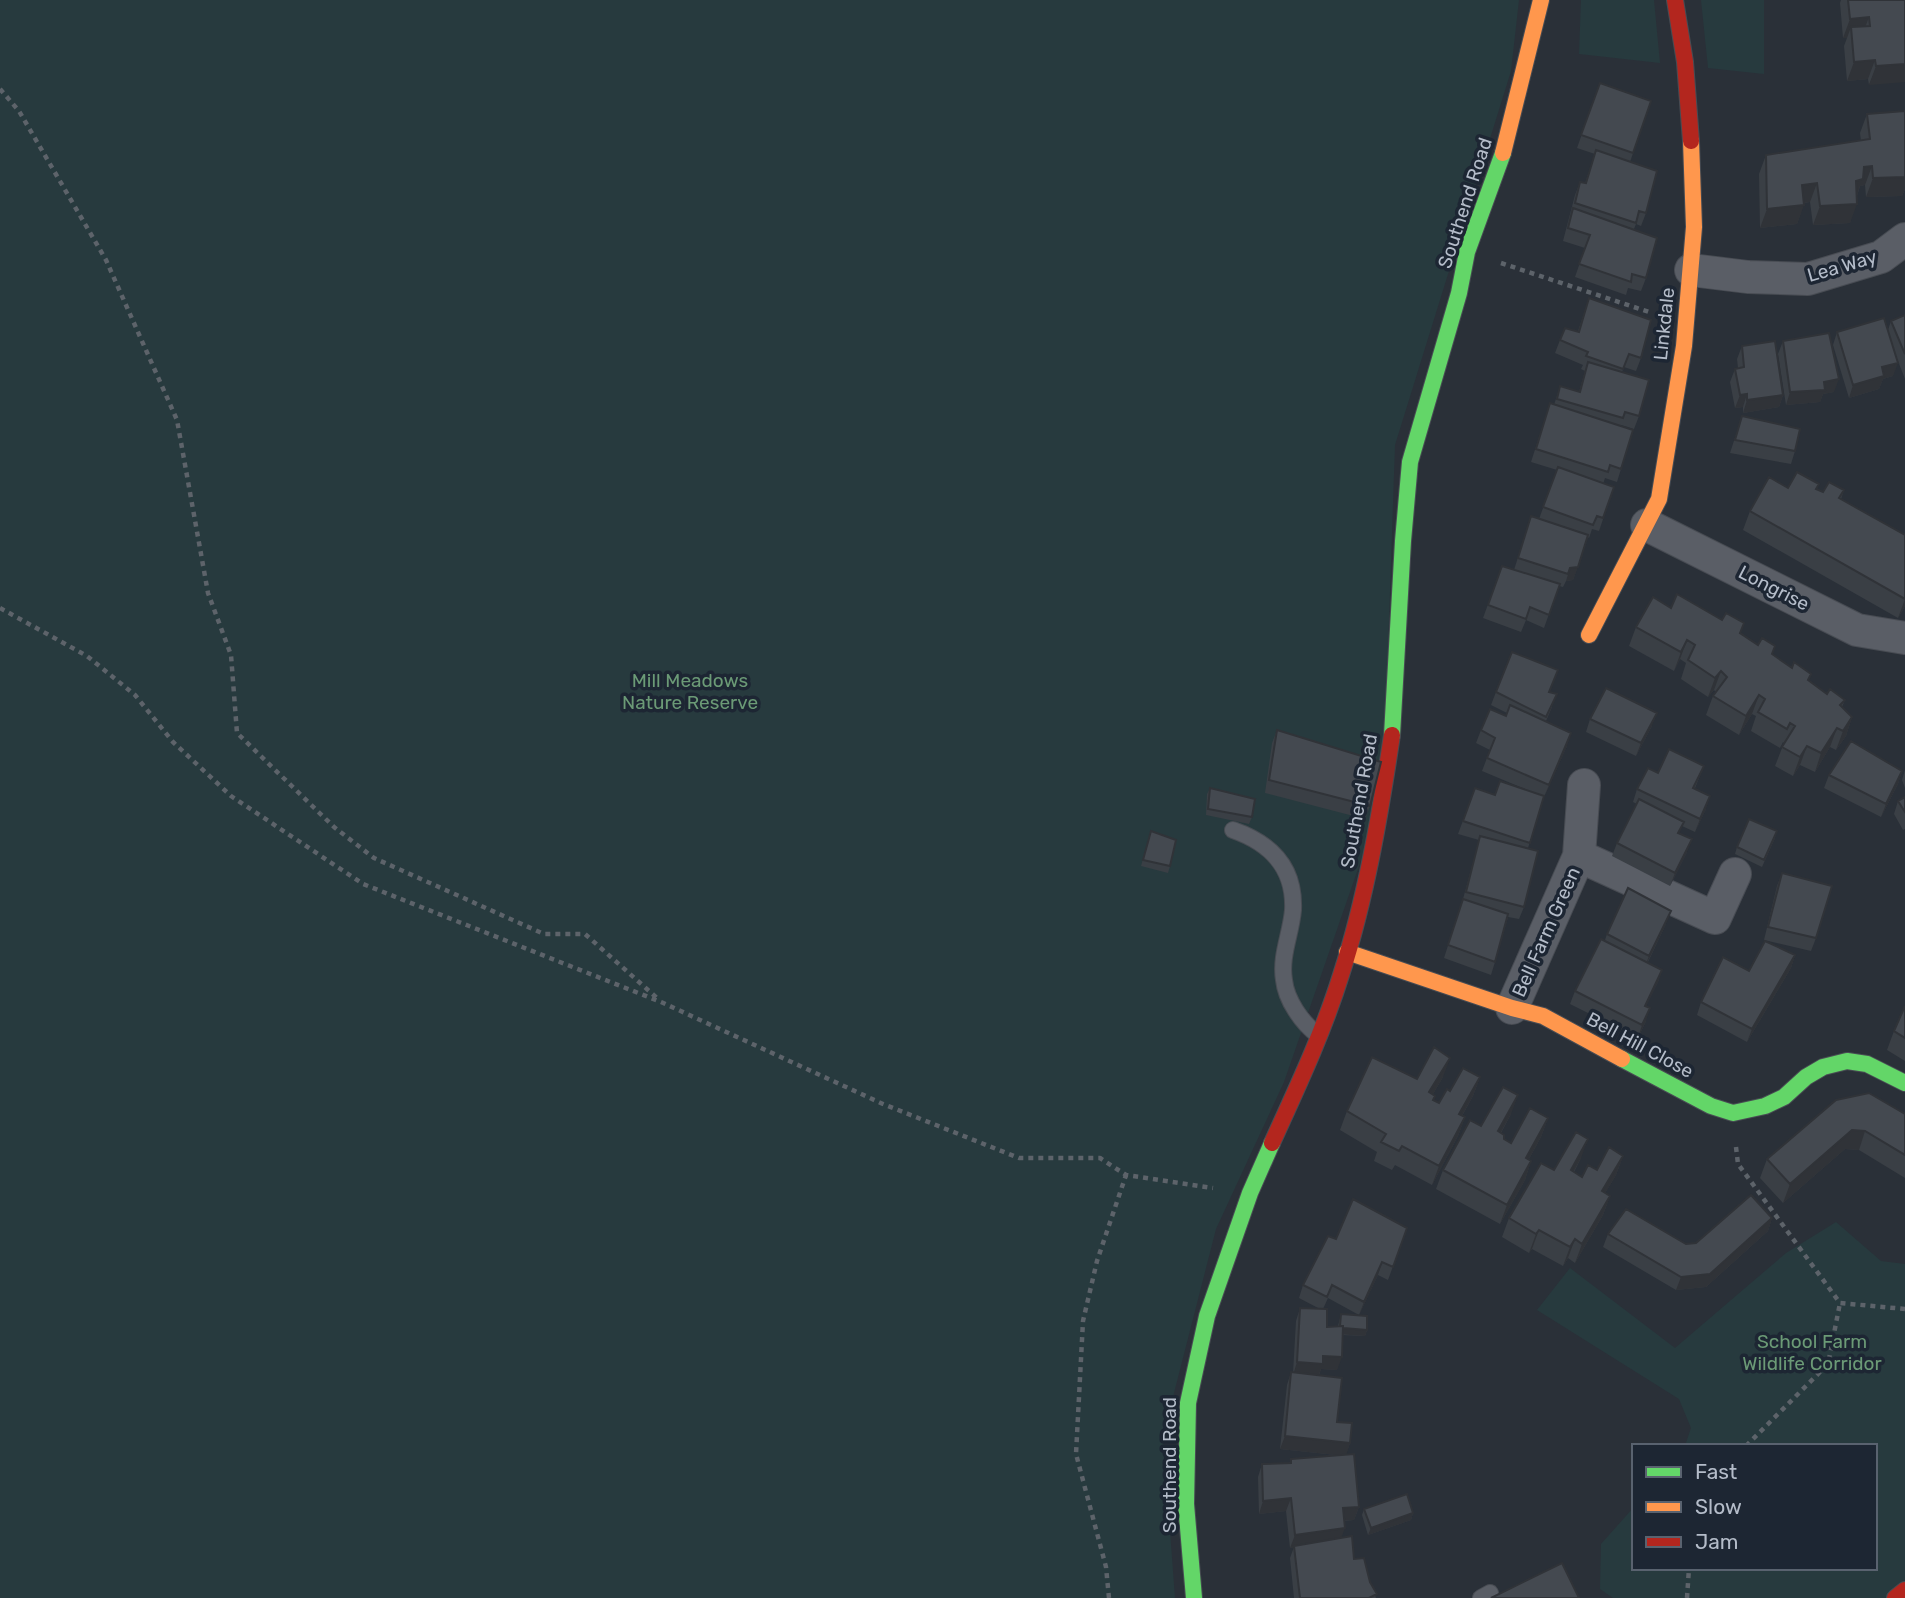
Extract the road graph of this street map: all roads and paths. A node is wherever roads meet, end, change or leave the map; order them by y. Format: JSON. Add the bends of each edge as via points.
{"nodes":[{"id":1,"x":1541,"y":0,"type":"edge"},
{"id":2,"x":1675,"y":0,"type":"edge"},
{"id":3,"x":0,"y":89,"type":"edge"},
{"id":4,"x":1905,"y":239,"type":"edge"},
{"id":5,"x":1467,"y":252,"type":"junction"},
{"id":6,"x":1690,"y":270,"type":"junction"},
{"id":7,"x":1686,"y":324,"type":"junction"},
{"id":8,"x":1647,"y":525,"type":"junction"},
{"id":9,"x":0,"y":608,"type":"edge"},
{"id":10,"x":1589,"y":635,"type":"dead end"},
{"id":11,"x":1905,"y":638,"type":"edge"},
{"id":12,"x":1584,"y":785,"type":"dead end"},
{"id":13,"x":1233,"y":830,"type":"dead end"},
{"id":14,"x":1579,"y":856,"type":"junction"},
{"id":15,"x":1735,"y":874,"type":"dead end"},
{"id":16,"x":1347,"y":953,"type":"junction"},
{"id":17,"x":661,"y":1002,"type":"junction"},
{"id":18,"x":1512,"y":1008,"type":"junction"},
{"id":19,"x":1320,"y":1036,"type":"junction"},
{"id":20,"x":1905,"y":1083,"type":"edge"},
{"id":21,"x":1738,"y":1164,"type":"dead end"},
{"id":22,"x":1126,"y":1175,"type":"junction"},
{"id":23,"x":1250,"y":1193,"type":"junction"},
{"id":24,"x":1840,"y":1303,"type":"junction"},
{"id":25,"x":1905,"y":1309,"type":"edge"},
{"id":26,"x":1748,"y":1444,"type":"edge"},
{"id":27,"x":1689,"y":1570,"type":"edge"},
{"id":28,"x":1905,"y":1590,"type":"edge"},
{"id":29,"x":1109,"y":1598,"type":"edge"},
{"id":30,"x":1194,"y":1598,"type":"edge"},
{"id":31,"x":1687,"y":1598,"type":"edge"},
{"id":32,"x":1895,"y":1598,"type":"edge"}],
"edges":[{"from":1,"to":5,"type":"main road","name":"Southend Road","via":[[1507,140]]},
{"from":2,"to":6,"type":"main road","name":"Linkdale","via":[[1692,153],[1695,227]]},
{"from":3,"to":17,"type":"path","via":[[19,111],[106,260],[177,420],[208,593],[231,655],[237,733],[334,827],[374,858],[544,934],[585,934]]},
{"from":4,"to":6,"type":"street","name":"Lea Way","via":[[1881,257],[1808,279]]},
{"from":5,"to":7,"type":"path"},
{"from":5,"to":16,"type":"main road","name":"Southend Road","via":[[1410,462],[1395,718],[1381,809]]},
{"from":6,"to":7,"type":"main road","name":"Linkdale"},
{"from":7,"to":8,"type":"main road","name":"Linkdale","via":[[1660,499]]},
{"from":8,"to":10,"type":"main road","name":"Linkdale"},
{"from":8,"to":11,"type":"street","name":"Longrise","via":[[1857,630]]},
{"from":9,"to":17,"type":"path","via":[[87,656],[135,695],[173,742],[230,796],[363,884]]},
{"from":12,"to":14,"type":"street","name":"Bell Farm Green"},
{"from":13,"to":19,"type":"lane","via":[[1254,837],[1276,854],[1286,872],[1293,910],[1283,961],[1286,993],[1308,1027]]},
{"from":14,"to":15,"type":"street","name":"Bell Farm Green","via":[[1715,918]]},
{"from":14,"to":18,"type":"street","name":"Bell Farm Green"},
{"from":16,"to":18,"type":"main road","name":"Bell Hill Close"},
{"from":16,"to":19,"type":"main road","name":"Southend Road"},
{"from":17,"to":22,"type":"path","via":[[883,1104],[1019,1158],[1100,1158]]},
{"from":18,"to":20,"type":"main road","name":"Bell Hill Close","via":[[1543,1016],[1659,1080],[1733,1113],[1766,1106],[1823,1067],[1847,1061],[1867,1064]]},
{"from":19,"to":23,"type":"main road","name":"Southend Road"},
{"from":21,"to":24,"type":"path"},
{"from":22,"to":23,"type":"path"},
{"from":22,"to":29,"type":"path","via":[[1097,1261],[1083,1321],[1076,1454],[1106,1567]]},
{"from":23,"to":30,"type":"main road","name":"Southend Road","via":[[1207,1316],[1188,1403],[1186,1504]]},
{"from":24,"to":25,"type":"path"},
{"from":24,"to":26,"type":"path","via":[[1828,1364]]},
{"from":27,"to":31,"type":"path"},
{"from":28,"to":32,"type":"main road"}]}
